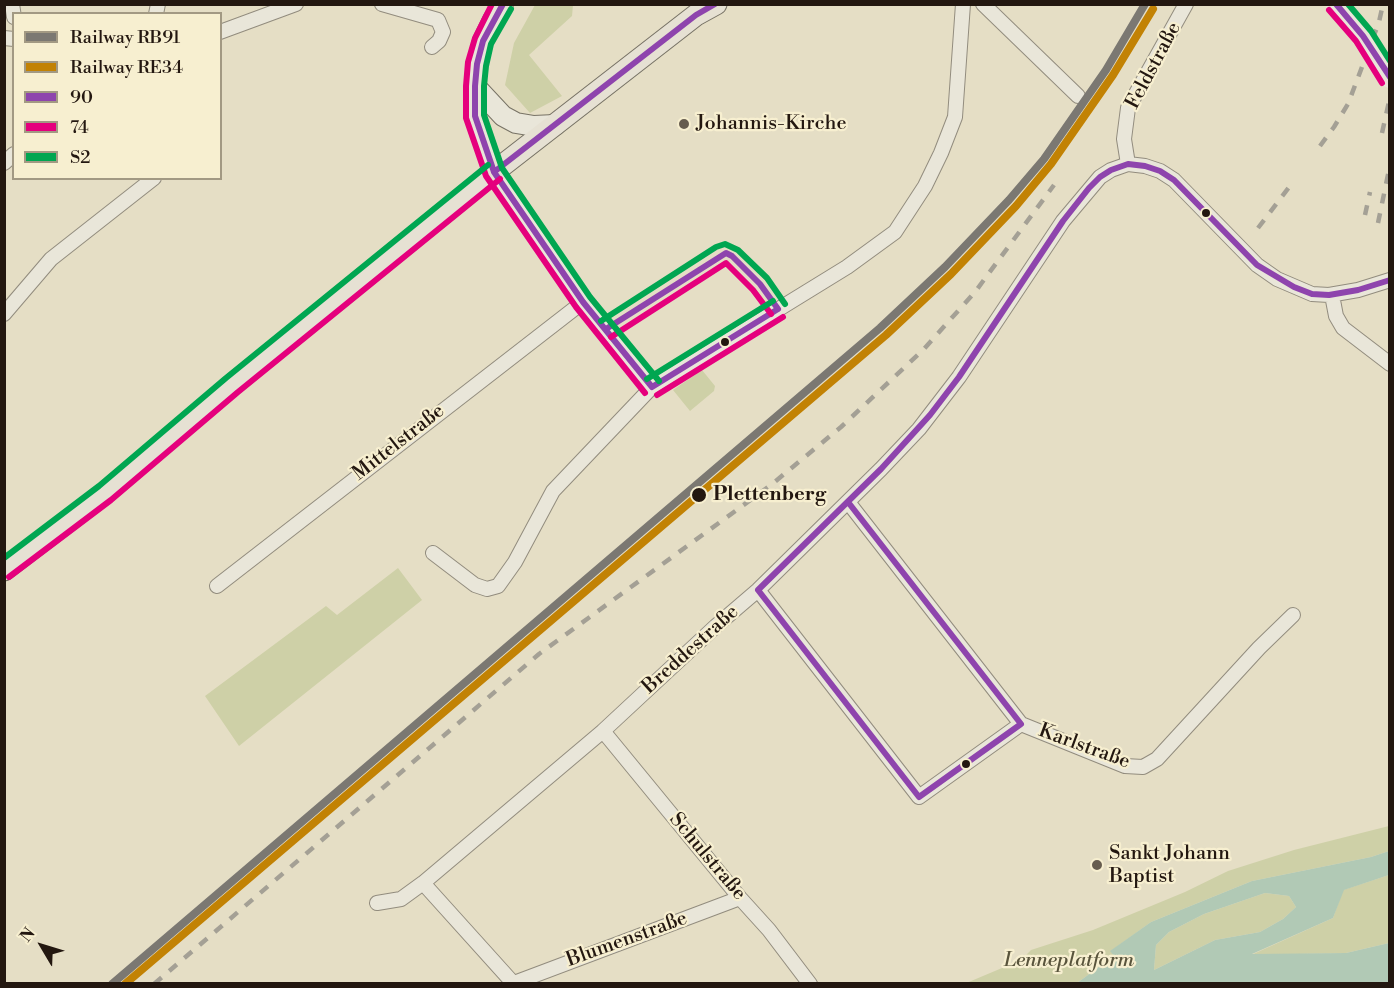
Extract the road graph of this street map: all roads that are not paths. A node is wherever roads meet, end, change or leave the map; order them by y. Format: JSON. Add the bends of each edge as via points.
{"nodes":[{"id":1,"x":296,"y":4,"type":"edge"},
{"id":2,"x":382,"y":4,"type":"edge"},
{"id":3,"x":503,"y":4,"type":"edge"},
{"id":4,"x":716,"y":4,"type":"edge"},
{"id":5,"x":963,"y":4,"type":"edge"},
{"id":6,"x":983,"y":4,"type":"edge"},
{"id":7,"x":1186,"y":4,"type":"edge"},
{"id":8,"x":1336,"y":4,"type":"edge"},
{"id":9,"x":222,"y":31,"type":"edge"},
{"id":10,"x":432,"y":47,"type":"dead end"},
{"id":11,"x":1389,"y":78,"type":"edge"},
{"id":12,"x":475,"y":86,"type":"junction"},
{"id":13,"x":1078,"y":96,"type":"dead end"},
{"id":14,"x":555,"y":125,"type":"junction"},
{"id":15,"x":1128,"y":164,"type":"junction"},
{"id":16,"x":494,"y":172,"type":"junction"},
{"id":17,"x":151,"y":180,"type":"edge"},
{"id":18,"x":1389,"y":280,"type":"edge"},
{"id":19,"x":1332,"y":295,"type":"junction"},
{"id":20,"x":583,"y":302,"type":"junction"},
{"id":21,"x":4,"y":314,"type":"edge"},
{"id":22,"x":1389,"y":364,"type":"edge"},
{"id":23,"x":652,"y":387,"type":"junction"},
{"id":24,"x":848,"y":502,"type":"junction"},
{"id":25,"x":433,"y":553,"type":"dead end"},
{"id":26,"x":4,"y":570,"type":"edge"},
{"id":27,"x":217,"y":586,"type":"dead end"},
{"id":28,"x":758,"y":590,"type":"junction"},
{"id":29,"x":1293,"y":615,"type":"dead end"},
{"id":30,"x":1021,"y":724,"type":"junction"},
{"id":31,"x":603,"y":731,"type":"junction"},
{"id":32,"x":423,"y":882,"type":"junction"},
{"id":33,"x":740,"y":898,"type":"junction"},
{"id":34,"x":377,"y":903,"type":"dead end"},
{"id":35,"x":514,"y":983,"type":"edge"},
{"id":36,"x":810,"y":984,"type":"edge"}],
"edges":[{"from":1,"to":9,"type":"street"},
{"from":2,"to":10,"type":"street","via":[[438,20],[443,32]]},
{"from":3,"to":12,"type":"main road","via":[[483,41]]},
{"from":4,"to":14,"type":"main road","via":[[696,15]]},
{"from":5,"to":23,"type":"street","via":[[955,117],[925,186],[895,232],[847,267]]},
{"from":6,"to":13,"type":"street"},
{"from":7,"to":15,"type":"street","name":"Feldstraße","via":[[1128,108],[1124,139]]},
{"from":8,"to":11,"type":"main road","bridge":true,"via":[[1363,36]]},
{"from":12,"to":14,"type":"main road","via":[[503,116],[516,123]]},
{"from":12,"to":16,"type":"main road","via":[[476,116]]},
{"from":14,"to":16,"type":"main road"},
{"from":15,"to":19,"type":"street","via":[[1160,171],[1173,180],[1257,265],[1277,279],[1311,294]]},
{"from":15,"to":24,"type":"street","name":"Breddestraße","via":[[1100,177],[1080,199],[959,377],[919,429]]},
{"from":16,"to":20,"type":"street"},
{"from":16,"to":26,"type":"main road","via":[[105,493]]},
{"from":17,"to":21,"type":"street","via":[[51,259]]},
{"from":18,"to":19,"type":"street"},
{"from":19,"to":22,"type":"street","via":[[1343,328]]},
{"from":20,"to":23,"type":"street"},
{"from":20,"to":27,"type":"street","name":"Mittelstraße"},
{"from":23,"to":25,"type":"street","via":[[553,491],[507,577],[498,586],[487,589],[475,585]]},
{"from":24,"to":28,"type":"street","name":"Breddestraße"},
{"from":24,"to":30,"type":"street","name":"Karlstraße"},
{"from":28,"to":30,"type":"street","via":[[919,797]]},
{"from":28,"to":31,"type":"street","name":"Breddestraße"},
{"from":29,"to":30,"type":"street","name":"Karlstraße","via":[[1157,759],[1143,767],[1125,766]]},
{"from":31,"to":32,"type":"street","name":"Breddestraße"},
{"from":31,"to":33,"type":"street","name":"Schulstraße"},
{"from":32,"to":34,"type":"street","name":"Breddestraße","via":[[401,899]]},
{"from":32,"to":35,"type":"street"},
{"from":33,"to":35,"type":"street","name":"Blumenstraße"},
{"from":33,"to":36,"type":"street","name":"Schulstraße"}]}
